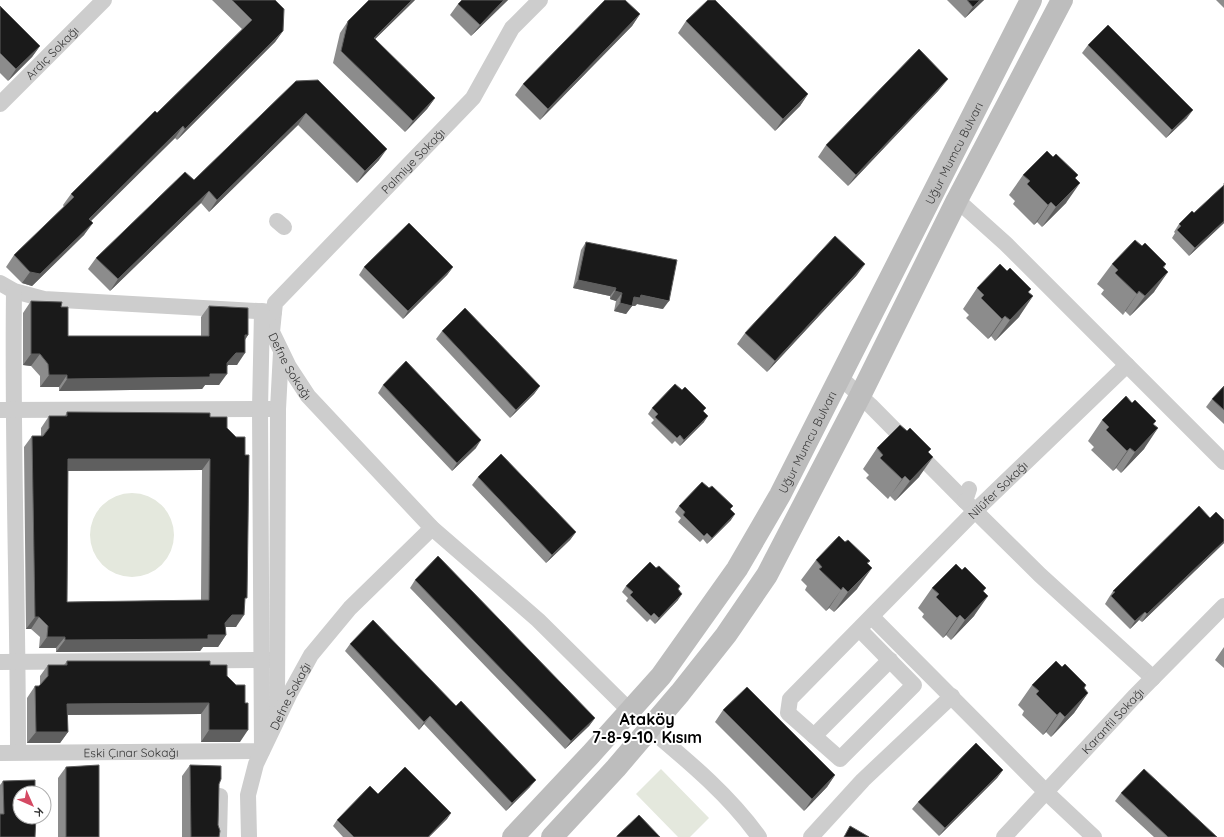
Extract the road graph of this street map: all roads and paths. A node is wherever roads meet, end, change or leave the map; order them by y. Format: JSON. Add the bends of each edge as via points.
{"nodes":[{"id":1,"x":104,"y":0,"type":"edge"},
{"id":2,"x":540,"y":0,"type":"edge"},
{"id":3,"x":1031,"y":0,"type":"edge"},
{"id":4,"x":1062,"y":0,"type":"edge"},
{"id":5,"x":0,"y":104,"type":"edge"},
{"id":6,"x":957,"y":200,"type":"junction"},
{"id":7,"x":0,"y":282,"type":"edge"},
{"id":8,"x":14,"y":291,"type":"junction"},
{"id":9,"x":268,"y":311,"type":"junction"},
{"id":10,"x":281,"y":350,"type":"junction"},
{"id":11,"x":1127,"y":365,"type":"junction"},
{"id":12,"x":840,"y":377,"type":"junction"},
{"id":13,"x":860,"y":396,"type":"junction"},
{"id":14,"x":260,"y":409,"type":"junction"},
{"id":15,"x":278,"y":409,"type":"junction"},
{"id":16,"x":6,"y":410,"type":"edge"},
{"id":17,"x":1224,"y":462,"type":"edge"},
{"id":18,"x":970,"y":500,"type":"junction"},
{"id":19,"x":432,"y":528,"type":"junction"},
{"id":20,"x":1224,"y":606,"type":"edge"},
{"id":21,"x":872,"y":617,"type":"junction"},
{"id":22,"x":860,"y":630,"type":"junction"},
{"id":23,"x":269,"y":660,"type":"junction"},
{"id":24,"x":890,"y":660,"type":"junction"},
{"id":25,"x":18,"y":661,"type":"junction"},
{"id":26,"x":0,"y":662,"type":"edge"},
{"id":27,"x":1153,"y":678,"type":"junction"},
{"id":28,"x":952,"y":696,"type":"junction"},
{"id":29,"x":630,"y":711,"type":"junction"},
{"id":30,"x":277,"y":720,"type":"junction"},
{"id":31,"x":650,"y":729,"type":"junction"},
{"id":32,"x":814,"y":736,"type":"junction"},
{"id":33,"x":262,"y":751,"type":"junction"},
{"id":34,"x":0,"y":752,"type":"edge"},
{"id":35,"x":18,"y":752,"type":"junction"},
{"id":36,"x":1046,"y":792,"type":"junction"},
{"id":37,"x":220,"y":796,"type":"edge"},
{"id":38,"x":219,"y":837,"type":"edge"},
{"id":39,"x":249,"y":837,"type":"edge"},
{"id":40,"x":513,"y":837,"type":"edge"},
{"id":41,"x":552,"y":837,"type":"edge"},
{"id":42,"x":759,"y":837,"type":"edge"},
{"id":43,"x":811,"y":837,"type":"edge"},
{"id":44,"x":1004,"y":837,"type":"edge"},
{"id":45,"x":1094,"y":837,"type":"edge"}],
"edges":[{"from":1,"to":5,"type":"street","name":"Ardıç Sokağı"},
{"from":2,"to":9,"type":"street","name":"Palmiye Sokağı","via":[[512,28],[473,98]]},
{"from":3,"to":12,"type":"main road","name":"Uğur Mumcu Bulvarı"},
{"from":4,"to":6,"type":"main road","name":"Uğur Mumcu Bulvarı"},
{"from":6,"to":11,"type":"street","via":[[1006,244]]},
{"from":6,"to":13,"type":"main road","name":"Uğur Mumcu Bulvarı"},
{"from":7,"to":8,"type":"street"},
{"from":8,"to":9,"type":"street","via":[[44,299]]},
{"from":8,"to":16,"type":"street"},
{"from":9,"to":10,"type":"street","name":"Defne Sokağı","via":[[272,332]]},
{"from":9,"to":14,"type":"street"},
{"from":10,"to":15,"type":"street"},
{"from":10,"to":19,"type":"street","name":"Defne Sokağı","via":[[308,396]]},
{"from":11,"to":17,"type":"street"},
{"from":11,"to":18,"type":"street","name":"Nilüfer Sokağı"},
{"from":12,"to":13,"type":"street"},
{"from":12,"to":29,"type":"main road","name":"Uğur Mumcu Bulvarı","via":[[780,495],[737,569],[661,676]]},
{"from":13,"to":18,"type":"street"},
{"from":13,"to":31,"type":"main road","name":"Uğur Mumcu Bulvarı","via":[[767,575],[721,641]]},
{"from":14,"to":15,"type":"street"},
{"from":14,"to":16,"type":"street"},
{"from":14,"to":23,"type":"street"},
{"from":15,"to":23,"type":"street"},
{"from":16,"to":25,"type":"street"},
{"from":18,"to":21,"type":"street","name":"Nilüfer Sokağı"},
{"from":18,"to":27,"type":"street","via":[[1036,570]]},
{"from":19,"to":29,"type":"street","name":"Defne Sokağı","via":[[538,620]]},
{"from":19,"to":30,"type":"street","name":"Defne Sokağı","via":[[350,608],[311,655]]},
{"from":20,"to":27,"type":"street","name":"Karanfil Sokağı"},
{"from":21,"to":22,"type":"street","name":"Nilüfer Sokağı"},
{"from":21,"to":28,"type":"street"},
{"from":22,"to":24,"type":"street"},
{"from":22,"to":32,"type":"street","name":"Nilüfer Sokağı","via":[[790,699],[788,713]]},
{"from":23,"to":25,"type":"street"},
{"from":23,"to":30,"type":"street"},
{"from":23,"to":33,"type":"street"},
{"from":24,"to":32,"type":"street"},
{"from":24,"to":32,"type":"street","via":[[914,685],[840,759]]},
{"from":25,"to":26,"type":"street"},
{"from":25,"to":35,"type":"street"},
{"from":27,"to":36,"type":"street","name":"Karanfil Sokağı"},
{"from":28,"to":36,"type":"street"},
{"from":28,"to":43,"type":"street","via":[[863,780]]},
{"from":29,"to":31,"type":"main road"},
{"from":29,"to":40,"type":"main road","name":"Uğur Mumcu Bulvarı"},
{"from":30,"to":33,"type":"street","name":"Defne Sokağı"},
{"from":31,"to":41,"type":"main road","name":"Uğur Mumcu Bulvarı"},
{"from":31,"to":42,"type":"street","via":[[704,777],[748,822]]},
{"from":33,"to":35,"type":"street","name":"Eski Çınar Sokağı"},
{"from":33,"to":39,"type":"street","name":"Defne Sokağı","via":[[248,795]]},
{"from":34,"to":35,"type":"street","name":"Eski Çınar Sokağı"},
{"from":36,"to":44,"type":"street","name":"Karanfil Sokağı"},
{"from":36,"to":45,"type":"street"},
{"from":37,"to":38,"type":"street"}]}
